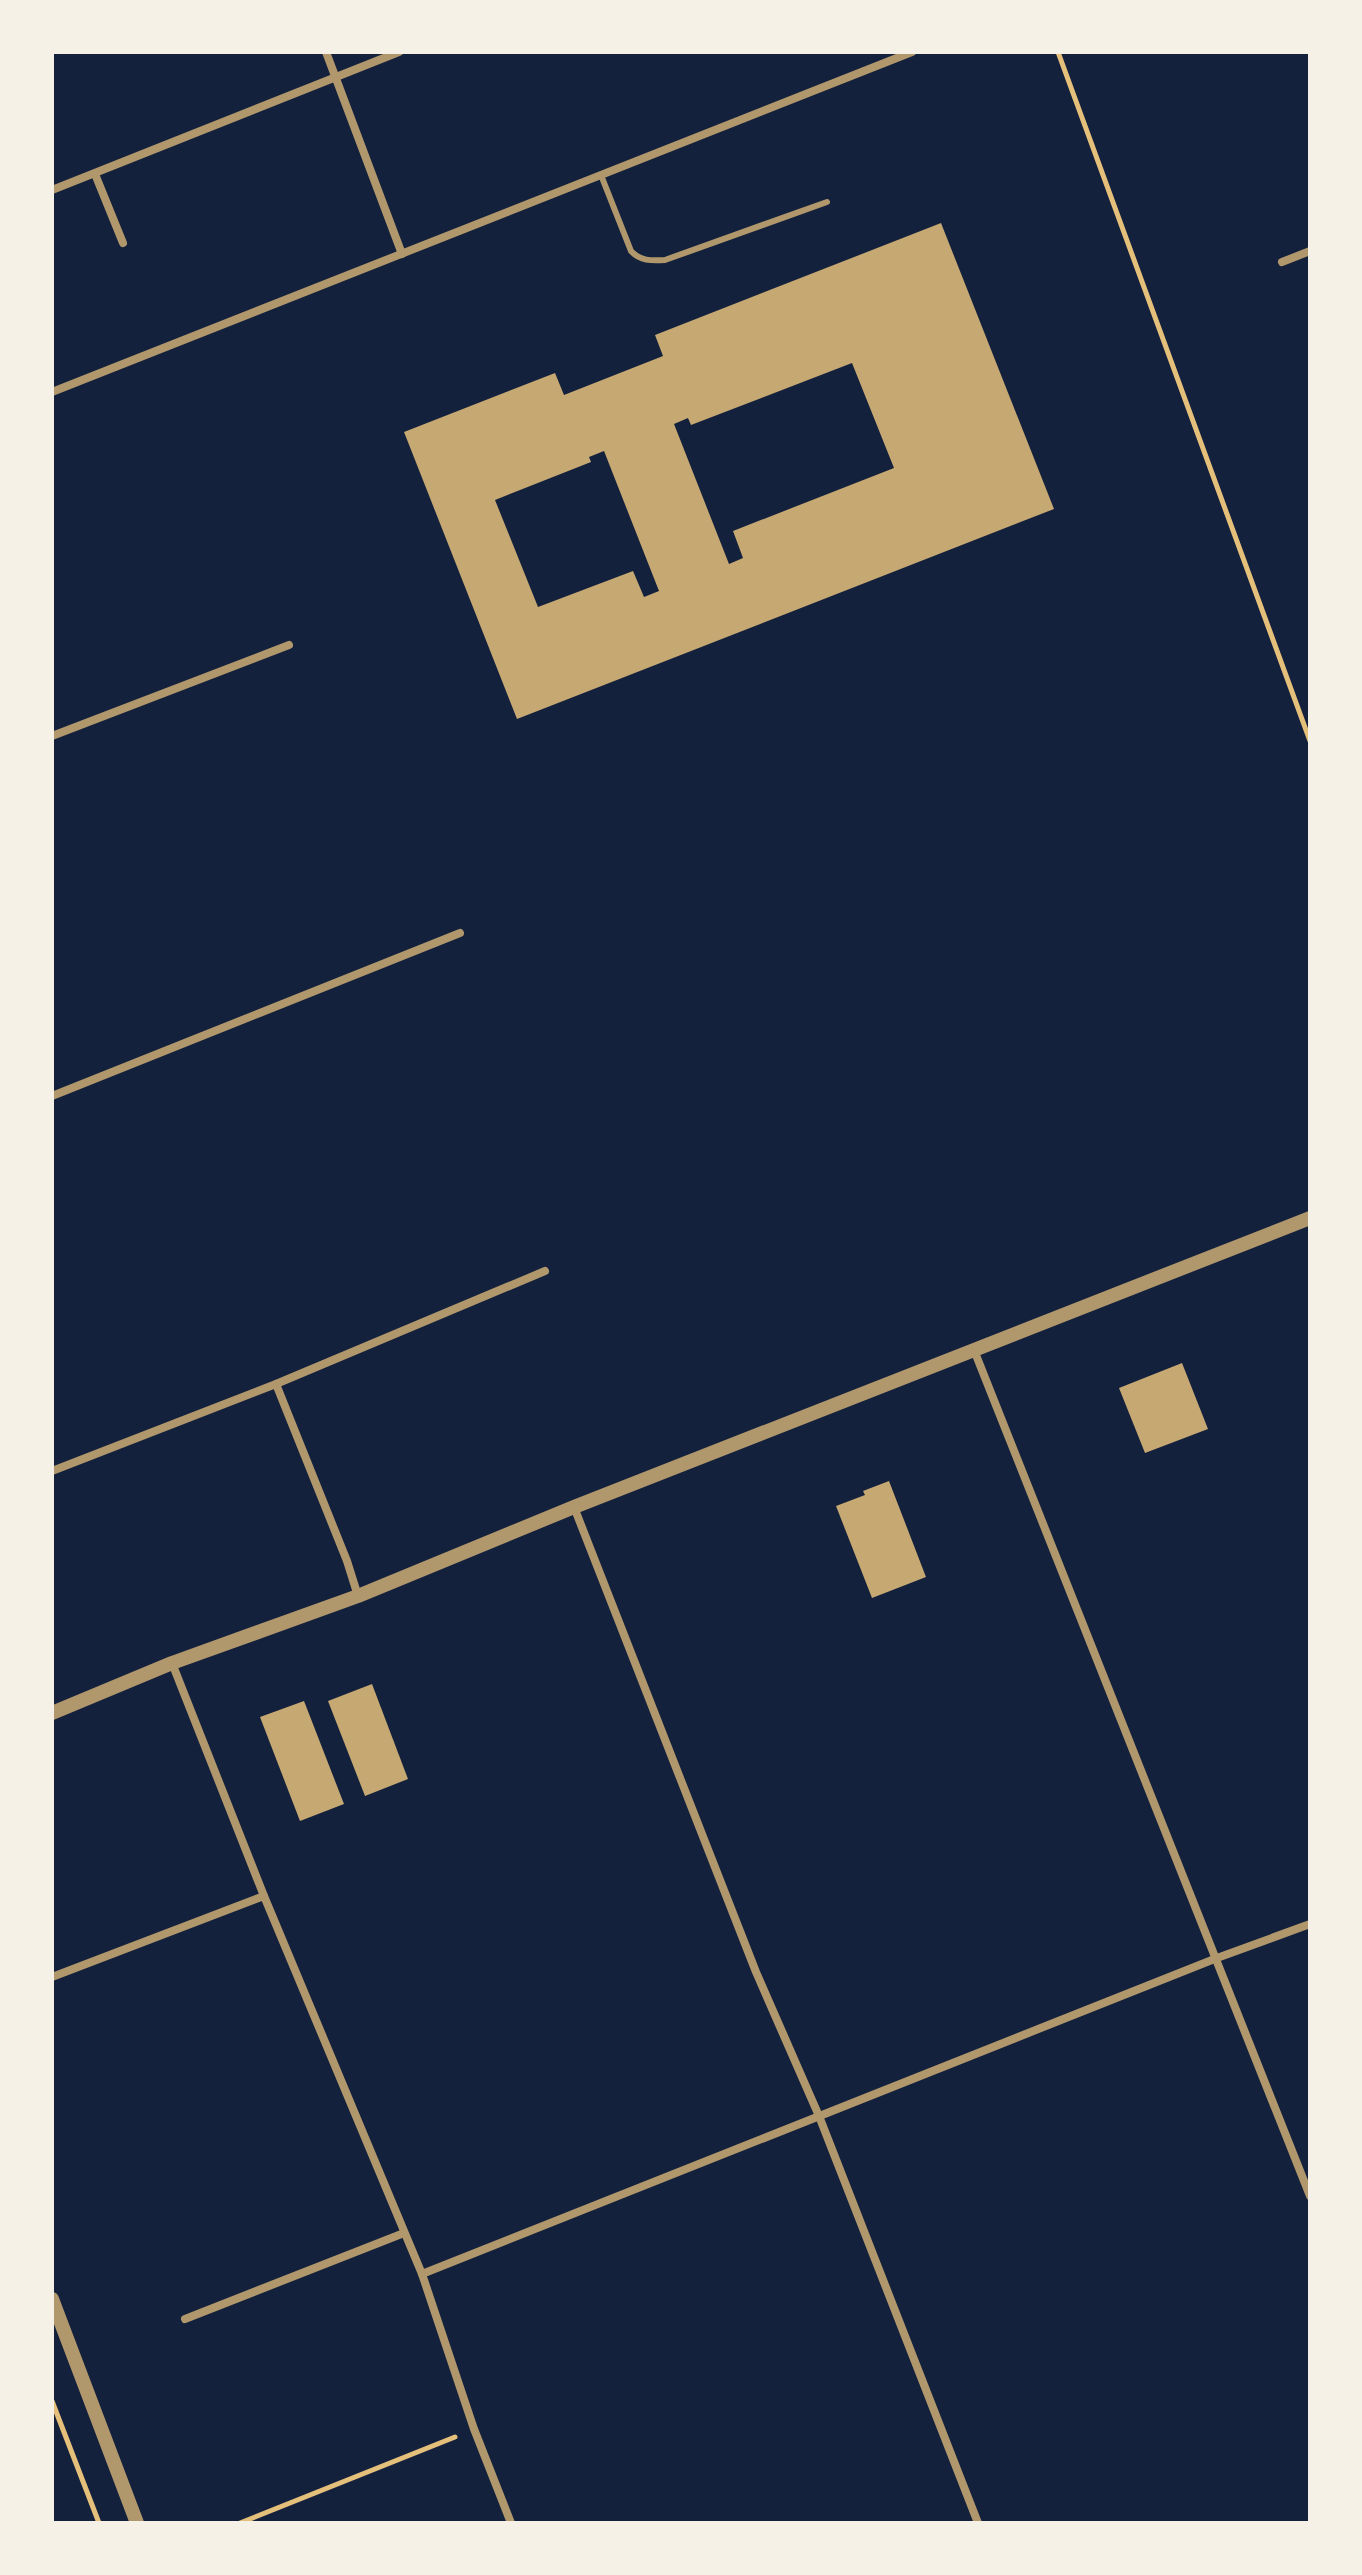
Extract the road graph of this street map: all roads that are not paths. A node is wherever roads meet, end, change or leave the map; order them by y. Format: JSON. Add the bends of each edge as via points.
{"nodes":[{"id":1,"x":326,"y":52,"type":"edge"},
{"id":2,"x":399,"y":52,"type":"edge"},
{"id":3,"x":912,"y":52,"type":"edge"},
{"id":4,"x":897,"y":55,"type":"edge"},
{"id":5,"x":335,"y":77,"type":"junction"},
{"id":6,"x":95,"y":174,"type":"junction"},
{"id":7,"x":601,"y":175,"type":"junction"},
{"id":8,"x":52,"y":190,"type":"edge"},
{"id":9,"x":827,"y":202,"type":"dead end"},
{"id":10,"x":123,"y":243,"type":"dead end"},
{"id":11,"x":1310,"y":251,"type":"edge"},
{"id":12,"x":402,"y":254,"type":"junction"},
{"id":13,"x":1282,"y":262,"type":"dead end"},
{"id":14,"x":52,"y":392,"type":"edge"},
{"id":15,"x":289,"y":645,"type":"dead end"},
{"id":16,"x":52,"y":736,"type":"edge"},
{"id":17,"x":460,"y":933,"type":"dead end"},
{"id":18,"x":52,"y":1096,"type":"edge"},
{"id":19,"x":1310,"y":1218,"type":"edge"},
{"id":20,"x":545,"y":1271,"type":"dead end"},
{"id":21,"x":974,"y":1350,"type":"junction"},
{"id":22,"x":276,"y":1384,"type":"junction"},
{"id":23,"x":52,"y":1471,"type":"edge"},
{"id":24,"x":574,"y":1507,"type":"junction"},
{"id":25,"x":358,"y":1596,"type":"junction"},
{"id":26,"x":172,"y":1663,"type":"junction"},
{"id":27,"x":52,"y":1713,"type":"edge"},
{"id":28,"x":264,"y":1896,"type":"junction"},
{"id":29,"x":1310,"y":1924,"type":"edge"},
{"id":30,"x":1217,"y":1958,"type":"junction"},
{"id":31,"x":52,"y":1977,"type":"edge"},
{"id":32,"x":819,"y":2116,"type":"junction"},
{"id":33,"x":1310,"y":2196,"type":"edge"},
{"id":34,"x":404,"y":2233,"type":"junction"},
{"id":35,"x":422,"y":2274,"type":"junction"},
{"id":36,"x":52,"y":2299,"type":"edge"},
{"id":37,"x":185,"y":2319,"type":"dead end"},
{"id":38,"x":137,"y":2523,"type":"edge"},
{"id":39,"x":511,"y":2523,"type":"edge"},
{"id":40,"x":978,"y":2523,"type":"edge"}],
"edges":[{"from":1,"to":5,"type":"street"},
{"from":2,"to":5,"type":"street"},
{"from":3,"to":4,"type":"street"},
{"from":4,"to":7,"type":"street"},
{"from":5,"to":6,"type":"street"},
{"from":5,"to":12,"type":"street"},
{"from":6,"to":8,"type":"street"},
{"from":6,"to":10,"type":"street"},
{"from":7,"to":9,"type":"lane","via":[[631,251],[653,261]]},
{"from":7,"to":12,"type":"street"},
{"from":11,"to":13,"type":"street"},
{"from":12,"to":14,"type":"street"},
{"from":15,"to":16,"type":"street"},
{"from":17,"to":18,"type":"street"},
{"from":19,"to":21,"type":"street"},
{"from":20,"to":22,"type":"street"},
{"from":21,"to":24,"type":"street"},
{"from":21,"to":30,"type":"street"},
{"from":22,"to":23,"type":"street"},
{"from":22,"to":25,"type":"street"},
{"from":24,"to":25,"type":"street"},
{"from":24,"to":32,"type":"street","via":[[756,1972]]},
{"from":25,"to":26,"type":"street"},
{"from":26,"to":27,"type":"street"},
{"from":26,"to":28,"type":"street"},
{"from":28,"to":31,"type":"street"},
{"from":28,"to":34,"type":"street"},
{"from":29,"to":30,"type":"street"},
{"from":30,"to":32,"type":"street"},
{"from":30,"to":33,"type":"street"},
{"from":32,"to":35,"type":"street"},
{"from":32,"to":40,"type":"street"},
{"from":34,"to":35,"type":"street"},
{"from":34,"to":37,"type":"street"},
{"from":35,"to":39,"type":"street"},
{"from":36,"to":38,"type":"street"}]}
